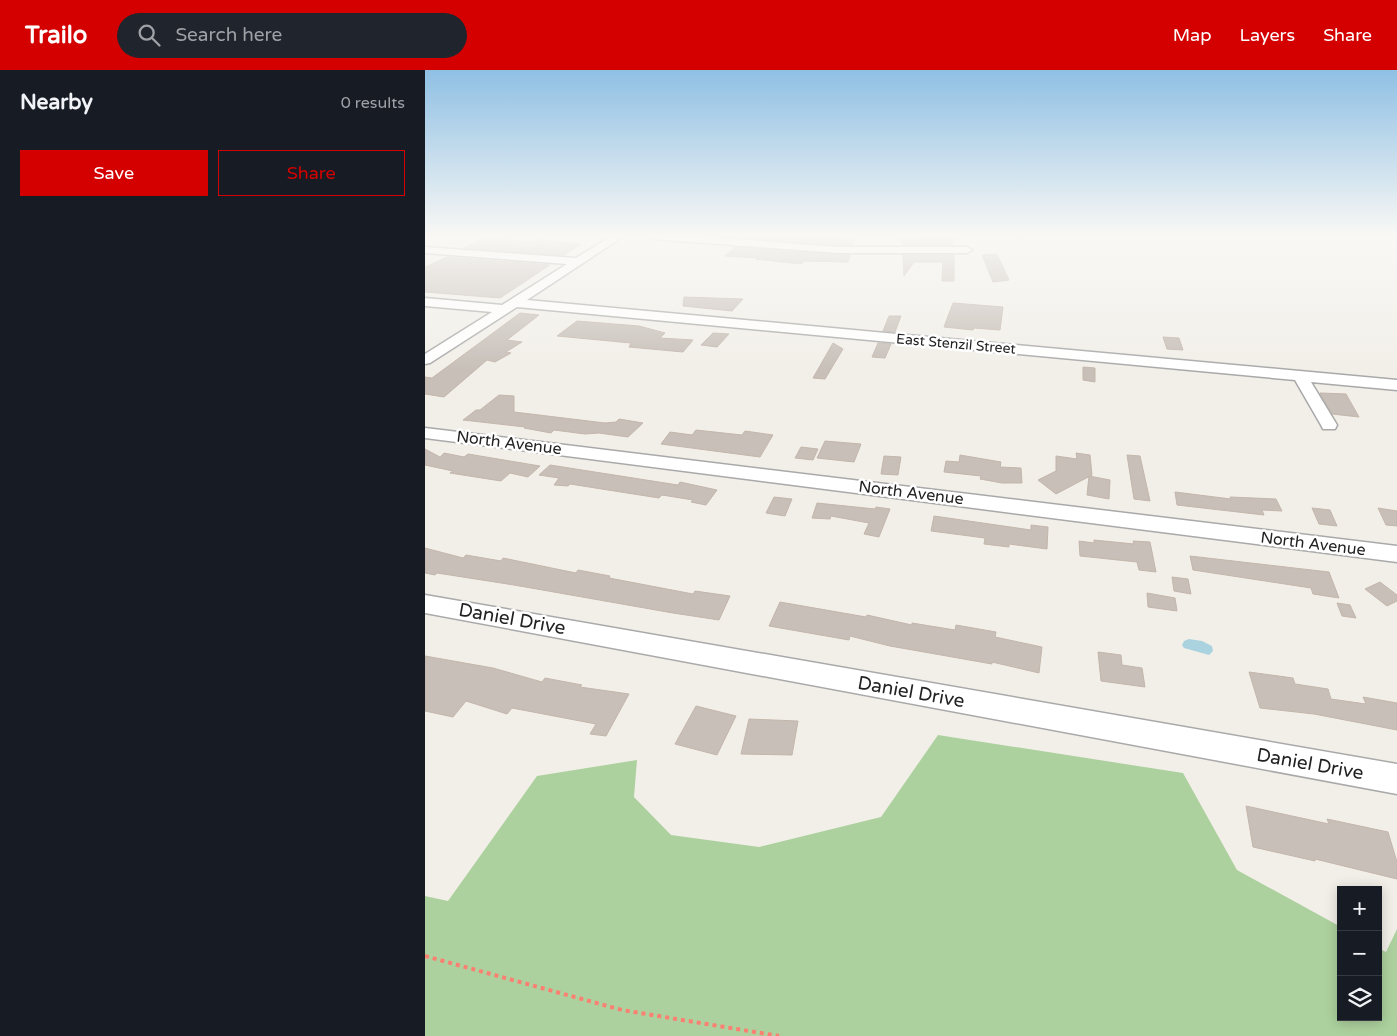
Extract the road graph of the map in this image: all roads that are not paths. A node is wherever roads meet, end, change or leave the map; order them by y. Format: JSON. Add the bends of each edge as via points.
{"nodes":[{"id":1,"x":549,"y":281,"type":"edge"},
{"id":2,"x":425,"y":302,"type":"edge"},
{"id":3,"x":509,"y":306,"type":"junction"},
{"id":4,"x":425,"y":360,"type":"edge"},
{"id":5,"x":1300,"y":376,"type":"junction"},
{"id":6,"x":1397,"y":385,"type":"edge"},
{"id":7,"x":1329,"y":425,"type":"dead end"},
{"id":8,"x":425,"y":433,"type":"edge"},
{"id":9,"x":1397,"y":554,"type":"edge"},
{"id":10,"x":425,"y":604,"type":"edge"},
{"id":11,"x":1397,"y":780,"type":"edge"}],
"edges":[{"from":1,"to":3,"type":"street"},
{"from":2,"to":3,"type":"street","name":"East Stenzil Street"},
{"from":3,"to":4,"type":"street"},
{"from":3,"to":5,"type":"street","name":"East Stenzil Street"},
{"from":5,"to":6,"type":"street","name":"East Stenzil Street"},
{"from":5,"to":7,"type":"street"},
{"from":8,"to":9,"type":"street","name":"North Avenue"},
{"from":10,"to":11,"type":"street","name":"Daniel Drive"}]}
